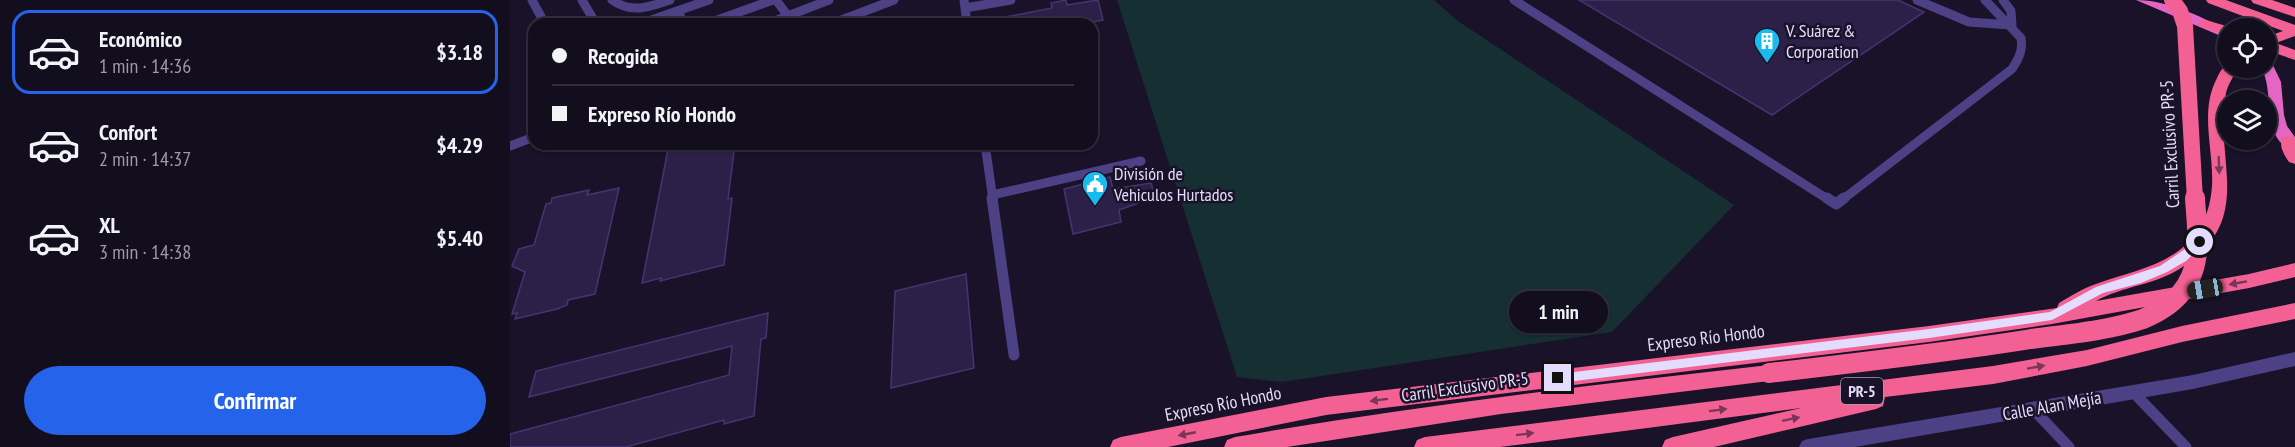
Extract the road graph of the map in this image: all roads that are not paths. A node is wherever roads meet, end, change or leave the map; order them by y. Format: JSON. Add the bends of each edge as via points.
{"nodes":[{"id":1,"x":545,"y":0,"type":"edge"},
{"id":2,"x":582,"y":0,"type":"edge"},
{"id":3,"x":612,"y":0,"type":"edge"},
{"id":4,"x":670,"y":0,"type":"edge"},
{"id":5,"x":709,"y":0,"type":"edge"},
{"id":6,"x":774,"y":0,"type":"edge"},
{"id":7,"x":829,"y":0,"type":"edge"},
{"id":8,"x":894,"y":0,"type":"edge"},
{"id":9,"x":1011,"y":0,"type":"edge"},
{"id":10,"x":1514,"y":0,"type":"edge"},
{"id":11,"x":1917,"y":0,"type":"edge"},
{"id":12,"x":1985,"y":0,"type":"edge"},
{"id":13,"x":2003,"y":0,"type":"edge"},
{"id":14,"x":2142,"y":0,"type":"edge"},
{"id":15,"x":2172,"y":0,"type":"edge"},
{"id":16,"x":2213,"y":0,"type":"edge"},
{"id":17,"x":2259,"y":0,"type":"edge"},
{"id":18,"x":533,"y":2,"type":"edge"},
{"id":19,"x":964,"y":4,"type":"edge"},
{"id":20,"x":677,"y":11,"type":"junction"},
{"id":21,"x":2295,"y":14,"type":"edge"},
{"id":22,"x":788,"y":16,"type":"junction"},
{"id":23,"x":542,"y":18,"type":"edge"},
{"id":24,"x":592,"y":18,"type":"edge"},
{"id":25,"x":657,"y":18,"type":"edge"},
{"id":26,"x":681,"y":18,"type":"edge"},
{"id":27,"x":723,"y":18,"type":"edge"},
{"id":28,"x":782,"y":18,"type":"edge"},
{"id":29,"x":847,"y":18,"type":"edge"},
{"id":30,"x":2206,"y":24,"type":"joint"},
{"id":31,"x":2012,"y":25,"type":"junction"},
{"id":32,"x":2217,"y":28,"type":"edge"},
{"id":33,"x":2295,"y":30,"type":"edge"},
{"id":34,"x":2277,"y":38,"type":"edge"},
{"id":35,"x":2277,"y":48,"type":"edge"},
{"id":36,"x":2295,"y":55,"type":"edge"},
{"id":37,"x":2224,"y":78,"type":"edge"},
{"id":38,"x":2272,"y":78,"type":"edge"},
{"id":39,"x":528,"y":139,"type":"edge"},
{"id":40,"x":510,"y":146,"type":"edge"},
{"id":41,"x":2293,"y":148,"type":"edge"},
{"id":42,"x":986,"y":150,"type":"edge"},
{"id":43,"x":1141,"y":161,"type":"dead end"},
{"id":44,"x":992,"y":195,"type":"junction"},
{"id":45,"x":2293,"y":268,"type":"edge"},
{"id":46,"x":2295,"y":310,"type":"edge"},
{"id":47,"x":2052,"y":316,"type":"junction"},
{"id":48,"x":1014,"y":355,"type":"dead end"},
{"id":49,"x":2295,"y":359,"type":"edge"},
{"id":50,"x":1993,"y":375,"type":"junction"},
{"id":51,"x":2133,"y":392,"type":"junction"},
{"id":52,"x":2034,"y":410,"type":"junction"},
{"id":53,"x":1121,"y":447,"type":"edge"},
{"id":54,"x":1234,"y":447,"type":"edge"},
{"id":55,"x":1425,"y":447,"type":"edge"},
{"id":56,"x":1673,"y":447,"type":"edge"},
{"id":57,"x":1808,"y":447,"type":"edge"},
{"id":58,"x":2069,"y":447,"type":"edge"},
{"id":59,"x":2186,"y":447,"type":"edge"}],
"edges":[{"from":1,"to":18,"type":"lane"},
{"from":2,"to":24,"type":"lane"},
{"from":3,"to":4,"type":"lane","via":[[627,9]]},
{"from":5,"to":20,"type":"lane"},
{"from":6,"to":22,"type":"lane"},
{"from":6,"to":27,"type":"lane"},
{"from":7,"to":22,"type":"lane"},
{"from":8,"to":29,"type":"lane"},
{"from":9,"to":19,"type":"lane"},
{"from":10,"to":31,"type":"lane","via":[[1836,204],[2012,69],[2024,49]]},
{"from":11,"to":31,"type":"lane","via":[[1969,22]]},
{"from":12,"to":31,"type":"lane"},
{"from":13,"to":31,"type":"lane","via":[[2011,11]]},
{"from":14,"to":30,"type":"highway"},
{"from":15,"to":54,"type":"highway","name":"Carril Exclusivo PR-5","bridge":true,"via":[[2185,26],[2198,255],[2188,285],[2174,302],[2157,312],[2100,329],[1998,345],[1460,410]]},
{"from":16,"to":33,"type":"highway"},
{"from":17,"to":21,"type":"highway"},
{"from":18,"to":23,"type":"lane"},
{"from":20,"to":25,"type":"lane"},
{"from":20,"to":26,"type":"lane"},
{"from":22,"to":28,"type":"lane"},
{"from":30,"to":32,"type":"highway"},
{"from":33,"to":34,"type":"highway"},
{"from":35,"to":36,"type":"highway"},
{"from":37,"to":47,"type":"highway","one_way":true,"via":[[2216,104],[2220,192],[2217,215],[2206,235],[2164,269],[2100,290]]},
{"from":38,"to":41,"type":"highway","via":[[2277,117]]},
{"from":39,"to":40,"type":"lane"},
{"from":42,"to":44,"type":"lane"},
{"from":43,"to":44,"type":"lane"},
{"from":44,"to":48,"type":"lane"},
{"from":45,"to":47,"type":"highway","name":"Expreso Río Hondo","one_way":true,"via":[[2249,281]]},
{"from":50,"to":46,"type":"highway","number":"PR-5","one_way":true,"via":[[2087,358]]},
{"from":47,"to":53,"type":"highway","name":"Expreso Río Hondo","one_way":true,"via":[[1326,406]]},
{"from":49,"to":51,"type":"street","name":"Calle Alan Mejía"},
{"from":55,"to":50,"type":"highway","number":"PR-5","one_way":true},
{"from":56,"to":50,"type":"highway","one_way":true},
{"from":51,"to":52,"type":"street","name":"Calle Alan Mejía"},
{"from":51,"to":59,"type":"lane"},
{"from":52,"to":57,"type":"street","name":"Calle Alan Mejía"},
{"from":52,"to":58,"type":"lane"}]}
